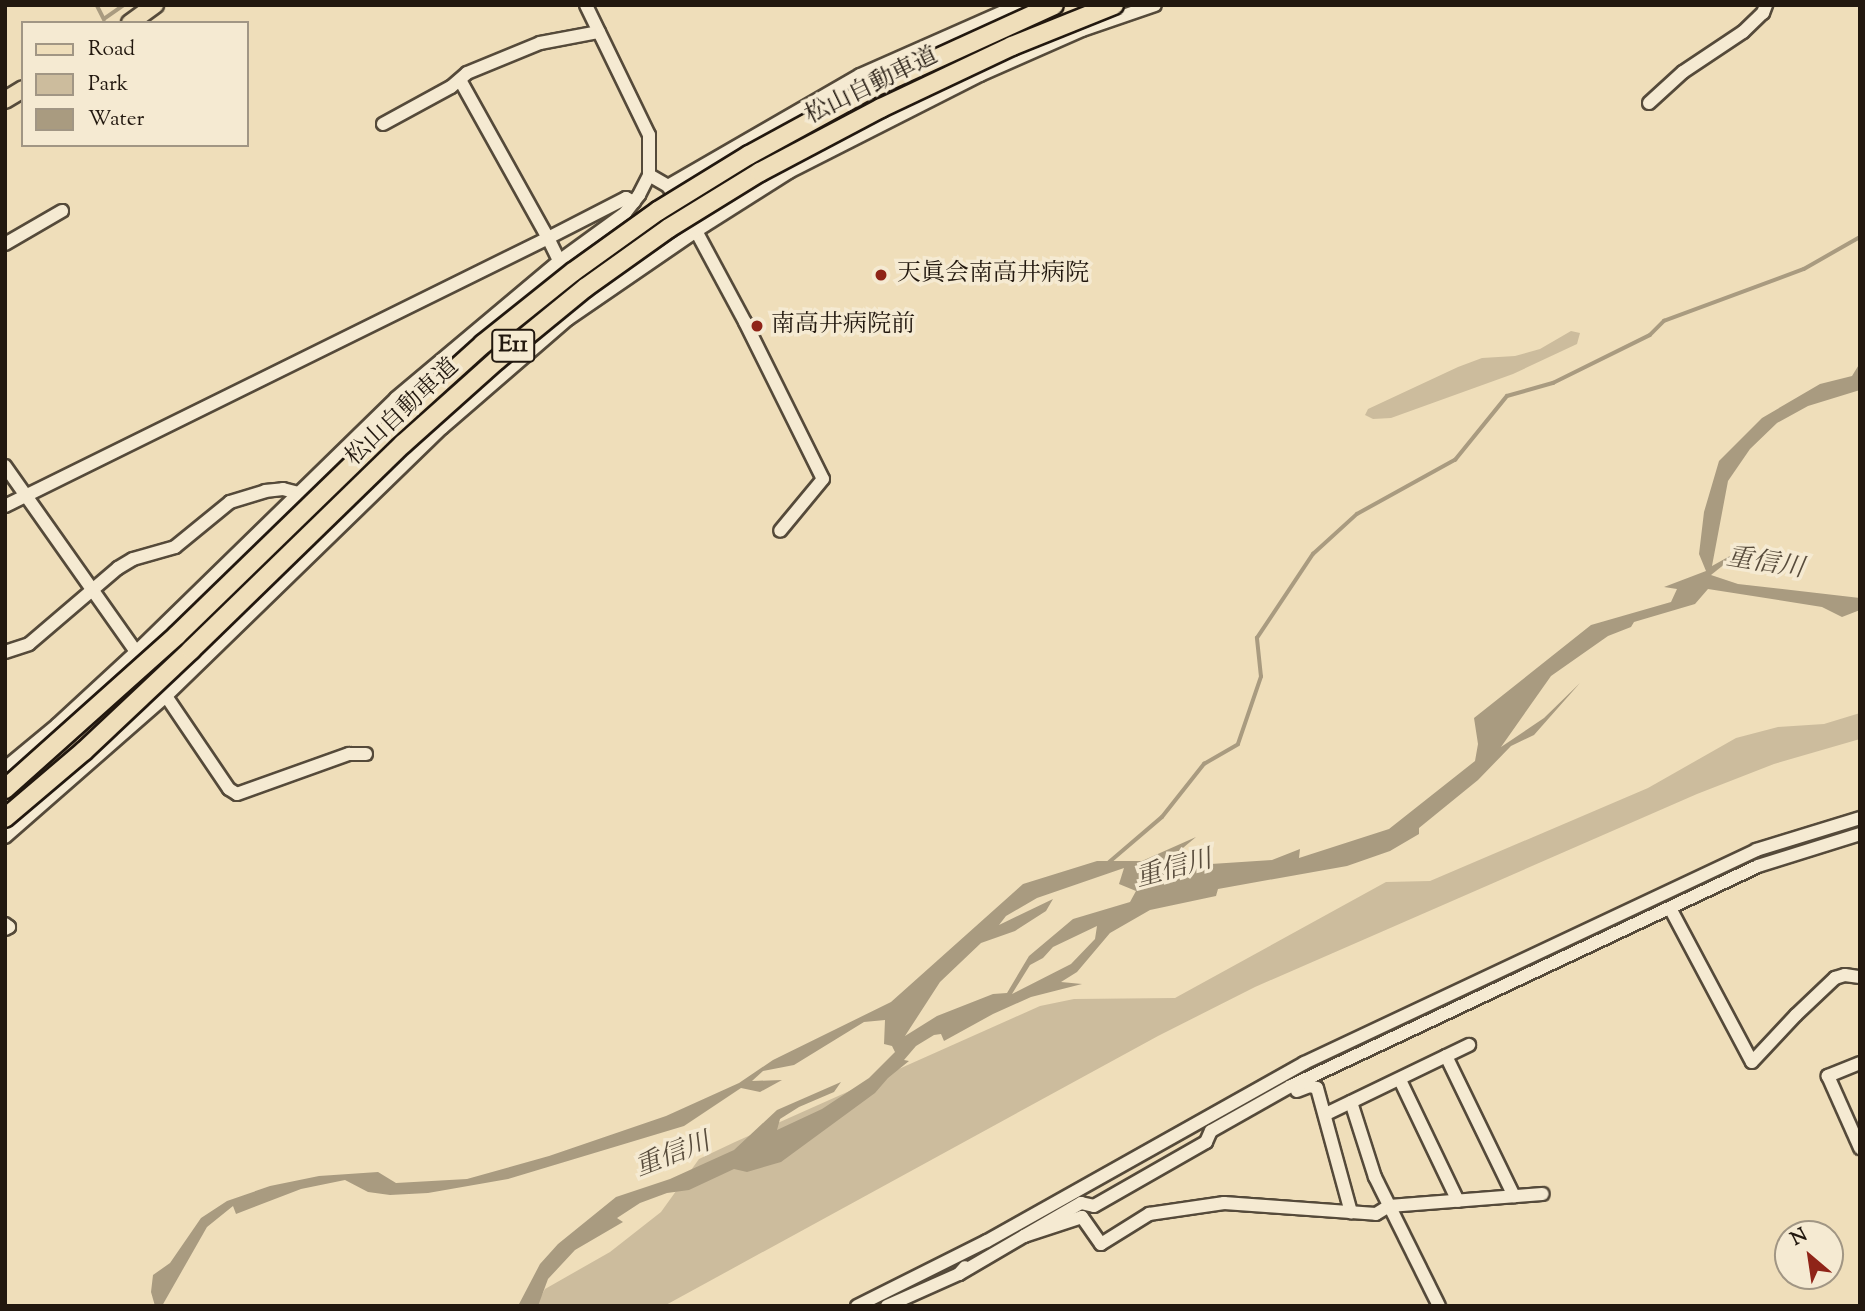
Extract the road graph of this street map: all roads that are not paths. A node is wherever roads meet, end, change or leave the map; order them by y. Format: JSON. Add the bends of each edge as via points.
{"nodes":[{"id":1,"x":155,"y":5,"type":"edge"},
{"id":2,"x":586,"y":5,"type":"edge"},
{"id":3,"x":1019,"y":5,"type":"edge"},
{"id":4,"x":1054,"y":5,"type":"edge"},
{"id":5,"x":1114,"y":5,"type":"edge"},
{"id":6,"x":1155,"y":5,"type":"edge"},
{"id":7,"x":1766,"y":5,"type":"edge"},
{"id":8,"x":133,"y":21,"type":"edge"},
{"id":9,"x":599,"y":32,"type":"junction"},
{"id":10,"x":460,"y":79,"type":"junction"},
{"id":11,"x":21,"y":90,"type":"edge"},
{"id":12,"x":5,"y":100,"type":"edge"},
{"id":13,"x":1649,"y":103,"type":"dead end"},
{"id":14,"x":383,"y":124,"type":"dead end"},
{"id":15,"x":649,"y":175,"type":"junction"},
{"id":16,"x":668,"y":186,"type":"junction"},
{"id":17,"x":634,"y":202,"type":"junction"},
{"id":18,"x":62,"y":211,"type":"dead end"},
{"id":19,"x":696,"y":231,"type":"junction"},
{"id":20,"x":548,"y":238,"type":"junction"},
{"id":21,"x":5,"y":244,"type":"edge"},
{"id":22,"x":559,"y":261,"type":"junction"},
{"id":23,"x":5,"y":466,"type":"edge"},
{"id":24,"x":298,"y":493,"type":"junction"},
{"id":25,"x":25,"y":496,"type":"junction"},
{"id":26,"x":5,"y":506,"type":"edge"},
{"id":27,"x":780,"y":531,"type":"dead end"},
{"id":28,"x":92,"y":590,"type":"junction"},
{"id":29,"x":5,"y":652,"type":"edge"},
{"id":30,"x":136,"y":652,"type":"junction"},
{"id":31,"x":166,"y":696,"type":"junction"},
{"id":32,"x":366,"y":754,"type":"dead end"},
{"id":33,"x":5,"y":768,"type":"edge"},
{"id":34,"x":5,"y":789,"type":"edge"},
{"id":35,"x":5,"y":818,"type":"edge"},
{"id":36,"x":1860,"y":818,"type":"edge"},
{"id":37,"x":1860,"y":834,"type":"edge"},
{"id":38,"x":5,"y":837,"type":"edge"},
{"id":39,"x":1670,"y":908,"type":"junction"},
{"id":40,"x":5,"y":924,"type":"edge"},
{"id":41,"x":5,"y":929,"type":"edge"},
{"id":42,"x":1860,"y":977,"type":"edge"},
{"id":43,"x":1469,"y":1045,"type":"dead end"},
{"id":44,"x":1446,"y":1056,"type":"junction"},
{"id":45,"x":1860,"y":1063,"type":"edge"},
{"id":46,"x":1400,"y":1080,"type":"junction"},
{"id":47,"x":1351,"y":1102,"type":"junction"},
{"id":48,"x":1250,"y":1109,"type":"junction"},
{"id":49,"x":1326,"y":1114,"type":"junction"},
{"id":50,"x":1204,"y":1118,"type":"junction"},
{"id":51,"x":1860,"y":1148,"type":"edge"},
{"id":52,"x":1543,"y":1194,"type":"dead end"},
{"id":53,"x":1514,"y":1196,"type":"junction"},
{"id":54,"x":1458,"y":1201,"type":"junction"},
{"id":55,"x":1389,"y":1206,"type":"junction"},
{"id":56,"x":1351,"y":1212,"type":"junction"},
{"id":57,"x":1024,"y":1236,"type":"junction"},
{"id":58,"x":988,"y":1241,"type":"junction"},
{"id":59,"x":959,"y":1274,"type":"junction"},
{"id":60,"x":857,"y":1306,"type":"edge"},
{"id":61,"x":887,"y":1306,"type":"edge"},
{"id":62,"x":1439,"y":1306,"type":"edge"}],
"edges":[{"from":1,"to":8,"type":"main road"},
{"from":2,"to":9,"type":"street"},
{"from":3,"to":16,"type":"street","via":[[860,75]]},
{"from":4,"to":34,"type":"highway","name":"松山自動車道","number":"E11","bridge":true,"via":[[870,89],[749,155],[658,211],[573,272],[388,429],[177,635]]},
{"from":5,"to":35,"type":"highway","name":"松山自動車道","number":"E11","bridge":true,"via":[[976,63],[760,172],[669,228],[585,288],[403,444],[182,659]]},
{"from":6,"to":19,"type":"street","via":[[1082,30],[894,116],[789,172]]},
{"from":7,"to":13,"type":"street","via":[[1744,32],[1683,72]]},
{"from":9,"to":10,"type":"street","via":[[540,43]]},
{"from":9,"to":15,"type":"street","via":[[649,135]]},
{"from":10,"to":14,"type":"street"},
{"from":10,"to":20,"type":"street"},
{"from":11,"to":12,"type":"main road"},
{"from":15,"to":16,"type":"street"},
{"from":15,"to":17,"type":"street"},
{"from":16,"to":19,"type":"street"},
{"from":17,"to":20,"type":"street","via":[[626,198]]},
{"from":17,"to":22,"type":"street"},
{"from":18,"to":21,"type":"street"},
{"from":19,"to":27,"type":"street","via":[[823,479]]},
{"from":19,"to":31,"type":"street","via":[[568,320],[442,428]]},
{"from":20,"to":22,"type":"street"},
{"from":20,"to":25,"type":"street"},
{"from":22,"to":24,"type":"street","via":[[396,398]]},
{"from":23,"to":25,"type":"street"},
{"from":24,"to":28,"type":"street","via":[[283,489],[242,496],[175,547],[133,559]]},
{"from":24,"to":30,"type":"street"},
{"from":25,"to":26,"type":"street"},
{"from":25,"to":28,"type":"street"},
{"from":28,"to":29,"type":"street","via":[[29,644]]},
{"from":28,"to":30,"type":"street"},
{"from":30,"to":33,"type":"street"},
{"from":31,"to":32,"type":"street","via":[[229,789],[237,794],[349,754]]},
{"from":31,"to":38,"type":"street"},
{"from":36,"to":50,"type":"street","via":[[1756,850],[1304,1063]]},
{"from":37,"to":39,"type":"street","via":[[1758,866]]},
{"from":39,"to":42,"type":"street","via":[[1752,1062],[1835,978]]},
{"from":39,"to":48,"type":"street"},
{"from":40,"to":41,"type":"street","via":[[9,927]]},
{"from":43,"to":44,"type":"street"},
{"from":44,"to":46,"type":"street"},
{"from":44,"to":53,"type":"street"},
{"from":45,"to":51,"type":"street","via":[[1828,1076]]},
{"from":46,"to":47,"type":"street"},
{"from":46,"to":54,"type":"street"},
{"from":47,"to":49,"type":"street"},
{"from":47,"to":55,"type":"street"},
{"from":48,"to":49,"type":"street","via":[[1311,1086],[1317,1088]]},
{"from":48,"to":50,"type":"street"},
{"from":48,"to":57,"type":"street","via":[[1211,1131],[1206,1142],[1094,1206],[1081,1203]]},
{"from":49,"to":56,"type":"street"},
{"from":50,"to":58,"type":"street"},
{"from":52,"to":53,"type":"street"},
{"from":53,"to":54,"type":"street"},
{"from":54,"to":55,"type":"street"},
{"from":55,"to":56,"type":"street","via":[[1376,1214]]},
{"from":55,"to":62,"type":"street"},
{"from":56,"to":57,"type":"street","via":[[1224,1203],[1149,1214],[1101,1244],[1082,1217]]},
{"from":57,"to":59,"type":"street"},
{"from":58,"to":59,"type":"street"},
{"from":58,"to":60,"type":"street"},
{"from":59,"to":61,"type":"street"}]}
